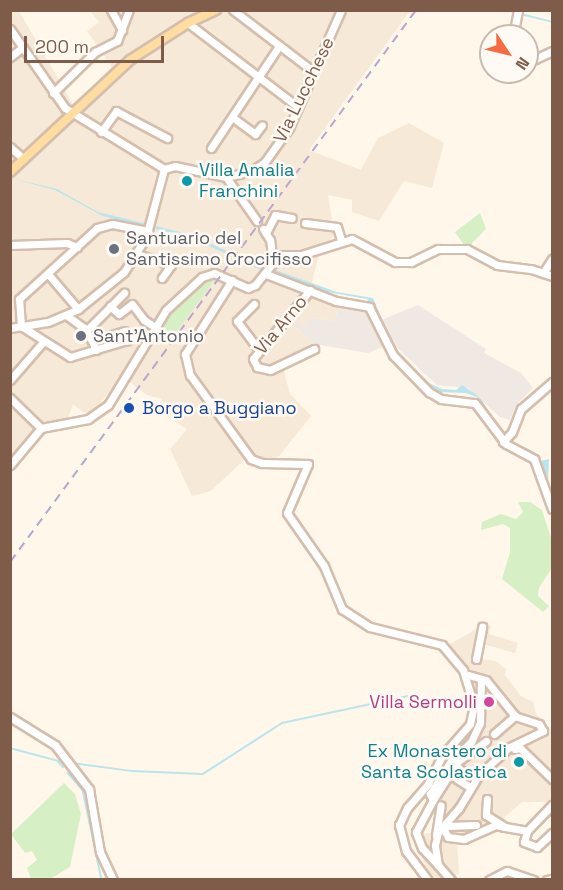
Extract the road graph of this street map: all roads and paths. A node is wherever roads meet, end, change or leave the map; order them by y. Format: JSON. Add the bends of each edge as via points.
{"nodes":[{"id":1,"x":111,"y":10,"type":"edge"},
{"id":2,"x":129,"y":10,"type":"edge"},
{"id":3,"x":216,"y":10,"type":"edge"},
{"id":4,"x":233,"y":10,"type":"edge"},
{"id":5,"x":342,"y":10,"type":"edge"},
{"id":6,"x":188,"y":23,"type":"junction"},
{"id":7,"x":10,"y":29,"type":"edge"},
{"id":8,"x":122,"y":30,"type":"junction"},
{"id":9,"x":279,"y":46,"type":"junction"},
{"id":10,"x":23,"y":47,"type":"junction"},
{"id":11,"x":10,"y":57,"type":"edge"},
{"id":12,"x":314,"y":72,"type":"junction"},
{"id":13,"x":259,"y":78,"type":"junction"},
{"id":14,"x":53,"y":93,"type":"junction"},
{"id":15,"x":298,"y":107,"type":"junction"},
{"id":16,"x":72,"y":113,"type":"junction"},
{"id":17,"x":232,"y":117,"type":"junction"},
{"id":18,"x":262,"y":125,"type":"dead end"},
{"id":19,"x":101,"y":132,"type":"junction"},
{"id":20,"x":167,"y":138,"type":"dead end"},
{"id":21,"x":10,"y":147,"type":"edge"},
{"id":22,"x":211,"y":148,"type":"dead end"},
{"id":23,"x":24,"y":159,"type":"junction"},
{"id":24,"x":164,"y":169,"type":"junction"},
{"id":25,"x":10,"y":172,"type":"edge"},
{"id":26,"x":226,"y":177,"type":"junction"},
{"id":27,"x":292,"y":218,"type":"dead end"},
{"id":28,"x":257,"y":221,"type":"dead end"},
{"id":29,"x":304,"y":223,"type":"dead end"},
{"id":30,"x":148,"y":231,"type":"junction"},
{"id":31,"x":341,"y":240,"type":"junction"},
{"id":32,"x":10,"y":245,"type":"edge"},
{"id":33,"x":77,"y":247,"type":"junction"},
{"id":34,"x":137,"y":254,"type":"junction"},
{"id":35,"x":273,"y":255,"type":"junction"},
{"id":36,"x":552,"y":259,"type":"edge"},
{"id":37,"x":543,"y":273,"type":"junction"},
{"id":38,"x":48,"y":274,"type":"junction"},
{"id":39,"x":266,"y":274,"type":"junction"},
{"id":40,"x":552,"y":276,"type":"edge"},
{"id":41,"x":162,"y":278,"type":"dead end"},
{"id":42,"x":232,"y":280,"type":"junction"},
{"id":43,"x":310,"y":290,"type":"junction"},
{"id":44,"x":124,"y":293,"type":"dead end"},
{"id":45,"x":254,"y":304,"type":"dead end"},
{"id":46,"x":110,"y":306,"type":"junction"},
{"id":47,"x":78,"y":309,"type":"junction"},
{"id":48,"x":66,"y":315,"type":"junction"},
{"id":49,"x":21,"y":326,"type":"junction"},
{"id":50,"x":10,"y":328,"type":"edge"},
{"id":51,"x":86,"y":332,"type":"junction"},
{"id":52,"x":154,"y":333,"type":"junction"},
{"id":53,"x":92,"y":341,"type":"junction"},
{"id":54,"x":127,"y":341,"type":"junction"},
{"id":55,"x":43,"y":342,"type":"junction"},
{"id":56,"x":314,"y":349,"type":"dead end"},
{"id":57,"x":96,"y":350,"type":"junction"},
{"id":58,"x":259,"y":350,"type":"junction"},
{"id":59,"x":10,"y":380,"type":"edge"},
{"id":60,"x":552,"y":382,"type":"edge"},
{"id":61,"x":10,"y":398,"type":"edge"},
{"id":62,"x":41,"y":428,"type":"junction"},
{"id":63,"x":503,"y":442,"type":"junction"},
{"id":64,"x":10,"y":465,"type":"edge"},
{"id":65,"x":552,"y":509,"type":"edge"},
{"id":66,"x":482,"y":627,"type":"dead end"},
{"id":67,"x":476,"y":659,"type":"dead end"},
{"id":68,"x":463,"y":670,"type":"junction"},
{"id":69,"x":470,"y":675,"type":"junction"},
{"id":70,"x":481,"y":679,"type":"junction"},
{"id":71,"x":476,"y":689,"type":"junction"},
{"id":72,"x":475,"y":702,"type":"junction"},
{"id":73,"x":517,"y":716,"type":"junction"},
{"id":74,"x":10,"y":717,"type":"edge"},
{"id":75,"x":494,"y":734,"type":"dead end"},
{"id":76,"x":486,"y":741,"type":"dead end"},
{"id":77,"x":515,"y":749,"type":"dead end"},
{"id":78,"x":455,"y":765,"type":"junction"},
{"id":79,"x":552,"y":779,"type":"edge"},
{"id":80,"x":470,"y":787,"type":"junction"},
{"id":81,"x":487,"y":799,"type":"dead end"},
{"id":82,"x":433,"y":800,"type":"junction"},
{"id":83,"x":441,"y":805,"type":"dead end"},
{"id":84,"x":552,"y":805,"type":"edge"},
{"id":85,"x":476,"y":825,"type":"dead end"},
{"id":86,"x":445,"y":827,"type":"junction"},
{"id":87,"x":505,"y":827,"type":"junction"},
{"id":88,"x":552,"y":833,"type":"edge"},
{"id":89,"x":526,"y":834,"type":"junction"},
{"id":90,"x":436,"y":837,"type":"junction"},
{"id":91,"x":438,"y":865,"type":"junction"},
{"id":92,"x":113,"y":879,"type":"edge"},
{"id":93,"x":428,"y":879,"type":"edge"},
{"id":94,"x":451,"y":879,"type":"edge"},
{"id":95,"x":489,"y":879,"type":"edge"},
{"id":96,"x":533,"y":879,"type":"edge"},
{"id":97,"x":547,"y":879,"type":"edge"},
{"id":98,"x":552,"y":879,"type":"edge"}],
"edges":[{"from":1,"to":8,"type":"street"},
{"from":2,"to":8,"type":"street"},
{"from":3,"to":6,"type":"main road"},
{"from":4,"to":9,"type":"street"},
{"from":5,"to":12,"type":"street","name":"Via Lucchese"},
{"from":6,"to":13,"type":"street"},
{"from":6,"to":16,"type":"main road","via":[[130,60]]},
{"from":7,"to":10,"type":"street"},
{"from":8,"to":14,"type":"street","via":[[117,41],[95,52]]},
{"from":9,"to":12,"type":"street"},
{"from":9,"to":13,"type":"street"},
{"from":10,"to":11,"type":"street"},
{"from":10,"to":14,"type":"street"},
{"from":12,"to":15,"type":"street","name":"Via Lucchese"},
{"from":13,"to":15,"type":"street"},
{"from":13,"to":17,"type":"street"},
{"from":14,"to":16,"type":"street"},
{"from":15,"to":26,"type":"street","name":"Via Lucchese","via":[[283,139],[264,163],[251,171]]},
{"from":16,"to":19,"type":"street"},
{"from":16,"to":23,"type":"main road"},
{"from":17,"to":18,"type":"street","via":[[255,134]]},
{"from":17,"to":22,"type":"street"},
{"from":19,"to":20,"type":"street","via":[[116,111]]},
{"from":19,"to":24,"type":"street"},
{"from":21,"to":23,"type":"street"},
{"from":23,"to":25,"type":"main road"},
{"from":24,"to":26,"type":"street","via":[[175,166]]},
{"from":24,"to":30,"type":"street"},
{"from":26,"to":28,"type":"street"},
{"from":27,"to":35,"type":"street","via":[[275,215],[264,231]]},
{"from":29,"to":31,"type":"street","via":[[337,227]]},
{"from":30,"to":33,"type":"street","via":[[101,225]]},
{"from":30,"to":34,"type":"street"},
{"from":31,"to":35,"type":"street","via":[[301,255]]},
{"from":31,"to":37,"type":"street","via":[[358,241],[395,262],[411,262],[438,249],[467,249],[497,265]]},
{"from":32,"to":33,"type":"street","via":[[67,243]]},
{"from":33,"to":38,"type":"street"},
{"from":34,"to":41,"type":"street","via":[[171,265]]},
{"from":34,"to":47,"type":"street","via":[[112,283]]},
{"from":35,"to":39,"type":"street","via":[[272,267]]},
{"from":36,"to":37,"type":"street"},
{"from":37,"to":40,"type":"street"},
{"from":38,"to":47,"type":"street"},
{"from":38,"to":49,"type":"street","via":[[18,300]]},
{"from":39,"to":42,"type":"street","via":[[252,288]]},
{"from":39,"to":43,"type":"street"},
{"from":42,"to":52,"type":"street","via":[[207,274],[167,308]]},
{"from":42,"to":68,"type":"street","via":[[185,354],[190,375],[251,459],[308,464],[287,513],[324,566],[342,609],[370,627],[442,645]]},
{"from":43,"to":58,"type":"street","name":"Via Arno"},
{"from":43,"to":63,"type":"street","via":[[336,301],[369,307],[393,355],[413,377],[438,398],[475,403]]},
{"from":44,"to":46,"type":"street"},
{"from":45,"to":58,"type":"street","via":[[237,321]]},
{"from":46,"to":51,"type":"street"},
{"from":46,"to":52,"type":"street","via":[[119,314],[132,304]]},
{"from":47,"to":48,"type":"street"},
{"from":48,"to":49,"type":"street"},
{"from":48,"to":51,"type":"street"},
{"from":49,"to":50,"type":"street"},
{"from":49,"to":55,"type":"street"},
{"from":51,"to":53,"type":"street"},
{"from":52,"to":54,"type":"street"},
{"from":52,"to":62,"type":"street","via":[[103,410],[88,419]]},
{"from":53,"to":54,"type":"street","via":[[124,331]]},
{"from":53,"to":57,"type":"street"},
{"from":54,"to":57,"type":"street"},
{"from":55,"to":57,"type":"street","via":[[70,357]]},
{"from":55,"to":59,"type":"street"},
{"from":56,"to":58,"type":"street","name":"Via Arno","via":[[279,368],[263,370],[253,359]]},
{"from":60,"to":63,"type":"street","via":[[521,409]]},
{"from":61,"to":62,"type":"street"},
{"from":62,"to":64,"type":"street"},
{"from":63,"to":65,"type":"street","via":[[536,462]]},
{"from":66,"to":67,"type":"street"},
{"from":68,"to":69,"type":"street"},
{"from":68,"to":72,"type":"street"},
{"from":69,"to":70,"type":"street"},
{"from":69,"to":71,"type":"street"},
{"from":70,"to":71,"type":"street"},
{"from":70,"to":73,"type":"street"},
{"from":71,"to":72,"type":"street"},
{"from":72,"to":82,"type":"street","via":[[480,723],[471,742],[444,770],[430,794]]},
{"from":72,"to":93,"type":"street","via":[[468,729],[442,756],[399,825],[406,851]]},
{"from":73,"to":75,"type":"street"},
{"from":73,"to":80,"type":"street","via":[[541,725],[540,736],[508,748]]},
{"from":74,"to":92,"type":"street","via":[[55,745],[89,789],[100,852]]},
{"from":76,"to":78,"type":"street"},
{"from":77,"to":79,"type":"street","via":[[520,748]]},
{"from":78,"to":80,"type":"street","via":[[462,771],[457,779]]},
{"from":78,"to":82,"type":"street"},
{"from":80,"to":86,"type":"street"},
{"from":81,"to":87,"type":"street","via":[[486,815]]},
{"from":82,"to":91,"type":"street","via":[[420,819],[416,837]]},
{"from":83,"to":90,"type":"street"},
{"from":84,"to":89,"type":"street"},
{"from":85,"to":86,"type":"street"},
{"from":86,"to":87,"type":"street","via":[[448,837],[464,839],[496,825]]},
{"from":86,"to":90,"type":"street"},
{"from":87,"to":89,"type":"street"},
{"from":88,"to":89,"type":"street","via":[[534,847],[525,844]]},
{"from":90,"to":91,"type":"street"},
{"from":91,"to":94,"type":"street"},
{"from":95,"to":96,"type":"street","via":[[507,871]]},
{"from":97,"to":98,"type":"street"}]}
